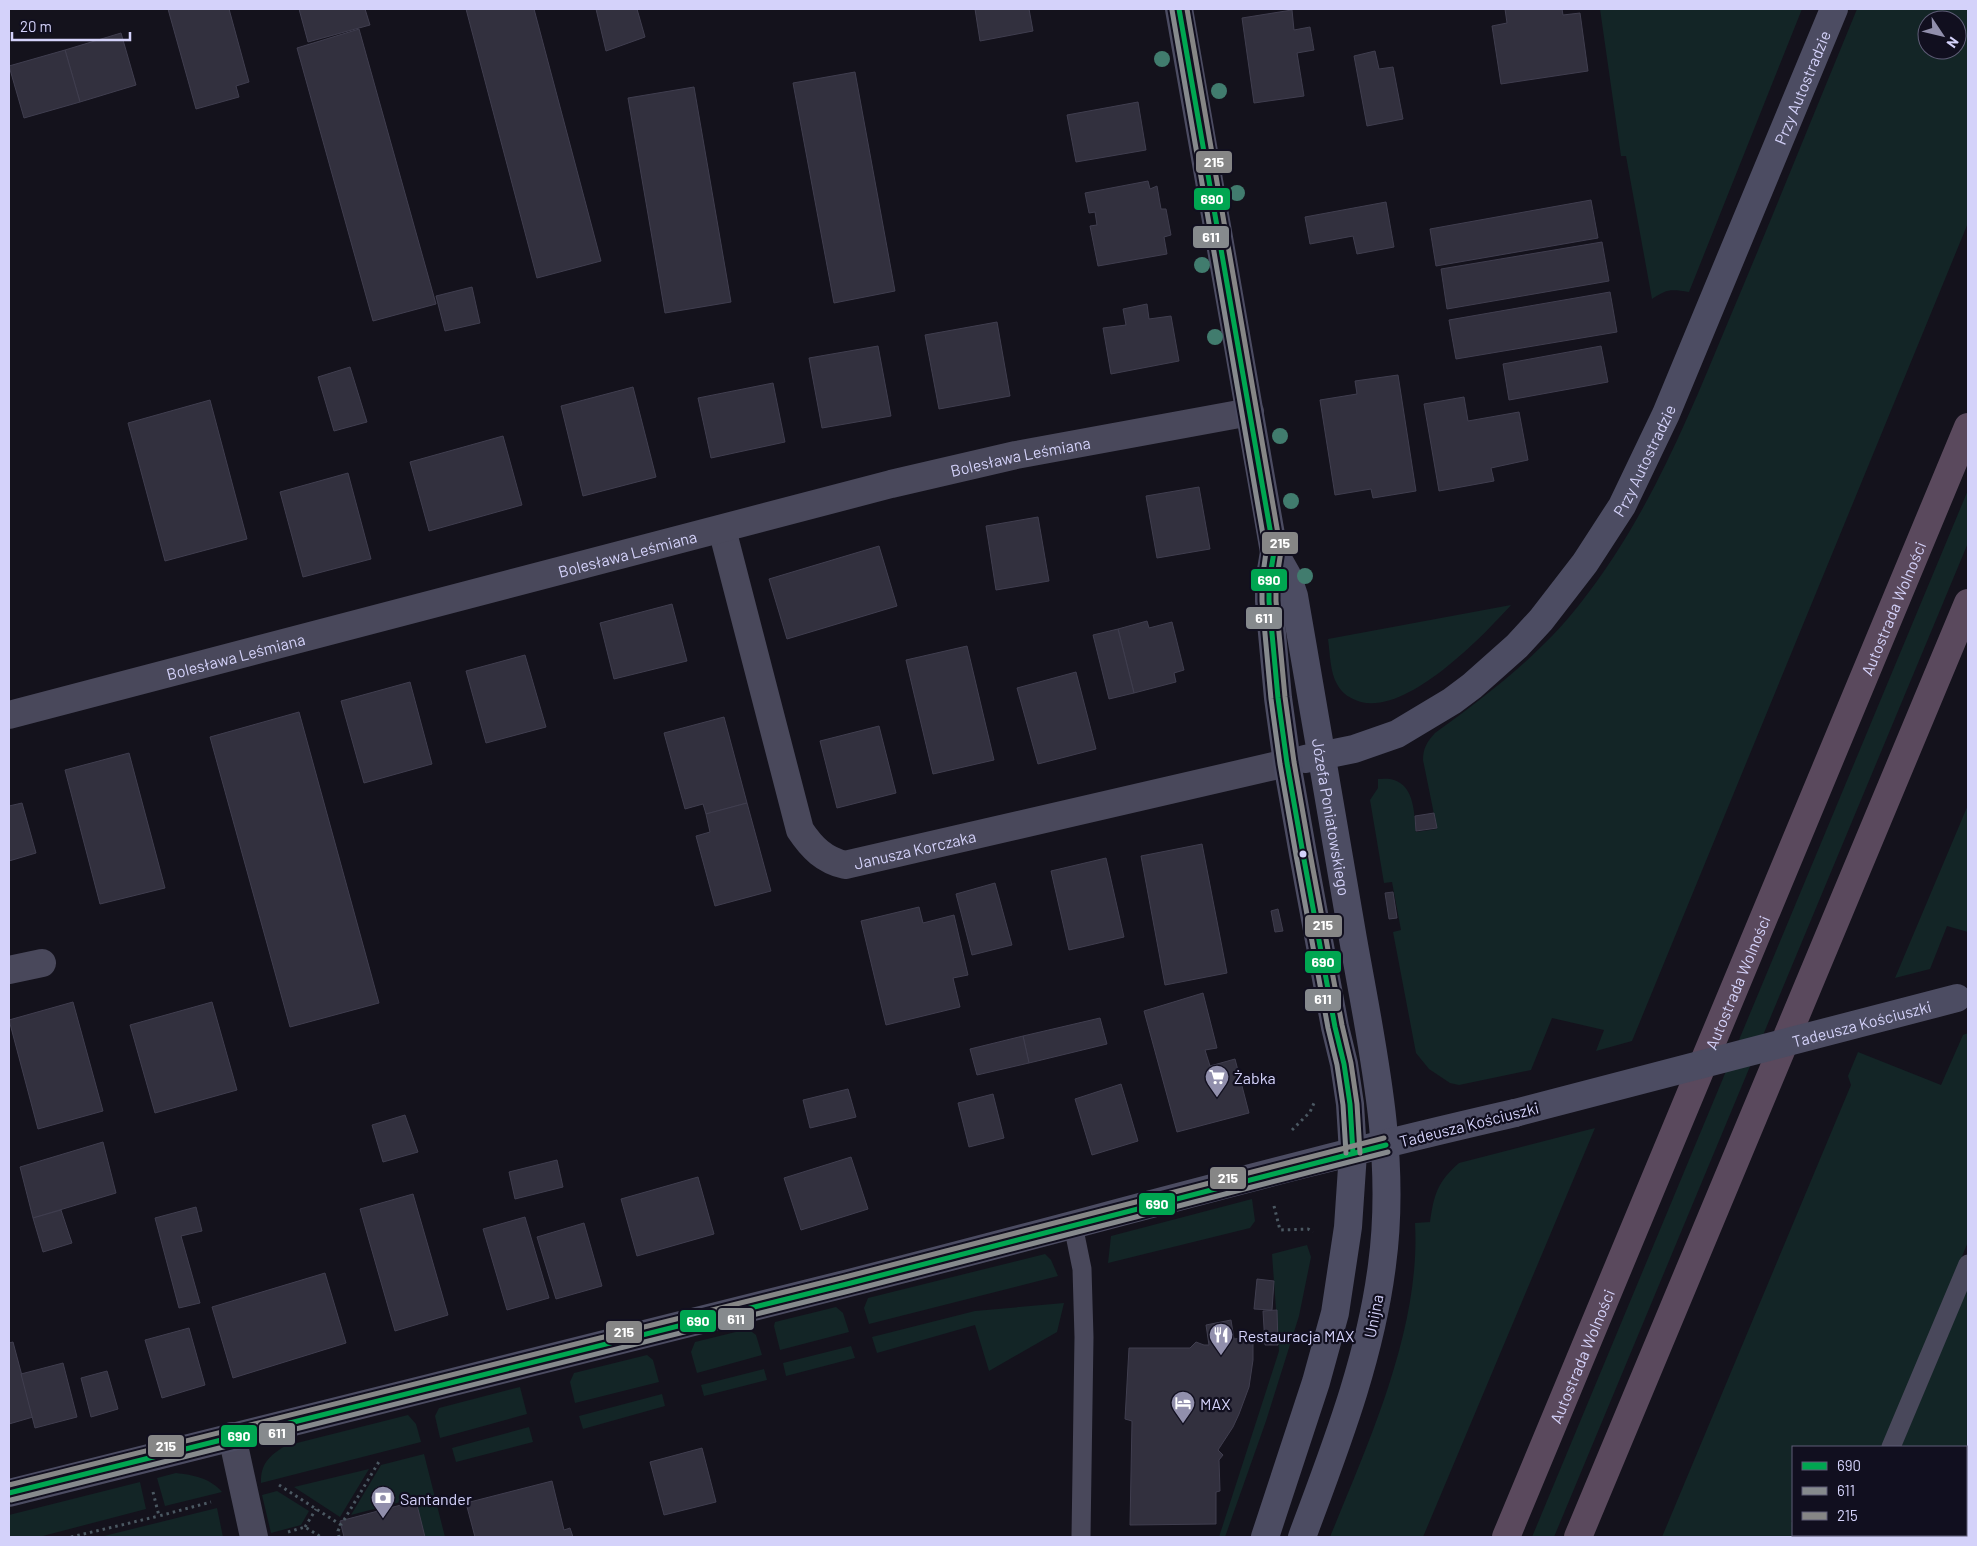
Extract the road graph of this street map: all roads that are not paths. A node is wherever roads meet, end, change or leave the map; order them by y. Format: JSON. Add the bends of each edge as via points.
{"nodes":[{"id":1,"x":1178,"y":9,"type":"edge"},
{"id":2,"x":1834,"y":9,"type":"edge"},
{"id":3,"x":1250,"y":412,"type":"junction"},
{"id":4,"x":1968,"y":427,"type":"edge"},
{"id":5,"x":722,"y":529,"type":"junction"},
{"id":6,"x":1274,"y":552,"type":"junction"},
{"id":7,"x":1968,"y":603,"type":"edge"},
{"id":8,"x":9,"y":715,"type":"edge"},
{"id":9,"x":1323,"y":755,"type":"junction"},
{"id":10,"x":1287,"y":763,"type":"junction"},
{"id":11,"x":42,"y":963,"type":"dead end"},
{"id":12,"x":9,"y":970,"type":"edge"},
{"id":13,"x":1963,"y":997,"type":"edge"},
{"id":14,"x":1386,"y":1145,"type":"junction"},
{"id":15,"x":1353,"y":1153,"type":"junction"},
{"id":16,"x":1073,"y":1225,"type":"junction"},
{"id":17,"x":1968,"y":1264,"type":"edge"},
{"id":18,"x":232,"y":1436,"type":"junction"},
{"id":19,"x":1891,"y":1446,"type":"edge"},
{"id":20,"x":9,"y":1493,"type":"edge"},
{"id":21,"x":254,"y":1537,"type":"edge"},
{"id":22,"x":1081,"y":1537,"type":"edge"},
{"id":23,"x":1265,"y":1537,"type":"edge"},
{"id":24,"x":1302,"y":1537,"type":"edge"},
{"id":25,"x":1506,"y":1537,"type":"edge"},
{"id":26,"x":1578,"y":1537,"type":"edge"}],
"edges":[{"from":1,"to":3,"type":"street","name":"Józefa Poniatowskiego"},
{"from":2,"to":9,"type":"street","name":"Przy Autostradzie","via":[[1666,414],[1622,506],[1585,563],[1541,620],[1516,646],[1452,701],[1397,734],[1354,749]]},
{"from":3,"to":5,"type":"street","name":"Bolesława Leśmiana","via":[[980,463]]},
{"from":3,"to":6,"type":"street","name":"Józefa Poniatowskiego"},
{"from":4,"to":25,"type":"highway","name":"Autostrada Wolności"},
{"from":5,"to":8,"type":"street","name":"Bolesława Leśmiana"},
{"from":5,"to":10,"type":"street","name":"Janusza Korczaka","via":[[800,830],[817,852],[831,861],[845,865]]},
{"from":6,"to":9,"type":"street","name":"Józefa Poniatowskiego","via":[[1294,596]]},
{"from":6,"to":10,"type":"street","name":"Józefa Poniatowskiego","via":[[1269,600]]},
{"from":7,"to":26,"type":"highway"},
{"from":9,"to":10,"type":"street","name":"Przy Autostradzie"},
{"from":9,"to":14,"type":"street","name":"Józefa Poniatowskiego"},
{"from":10,"to":15,"type":"street","name":"Józefa Poniatowskiego","via":[[1344,1064]]},
{"from":11,"to":12,"type":"street"},
{"from":13,"to":14,"type":"street","name":"Tadeusza Kościuszki","bridge":true},
{"from":14,"to":15,"type":"street","name":"Tadeusza Kościuszki"},
{"from":14,"to":24,"type":"street","name":"Unijna","via":[[1383,1264],[1369,1340],[1346,1416]]},
{"from":15,"to":16,"type":"street","name":"Tadeusza Kościuszki"},
{"from":15,"to":23,"type":"street","via":[[1348,1227],[1335,1313]]},
{"from":16,"to":18,"type":"street","name":"Tadeusza Kościuszki"},
{"from":16,"to":22,"type":"lane","via":[[1082,1269],[1084,1346]]},
{"from":17,"to":19,"type":"lane"},
{"from":18,"to":20,"type":"street","name":"Tadeusza Kościuszki"},
{"from":18,"to":21,"type":"street"}]}
